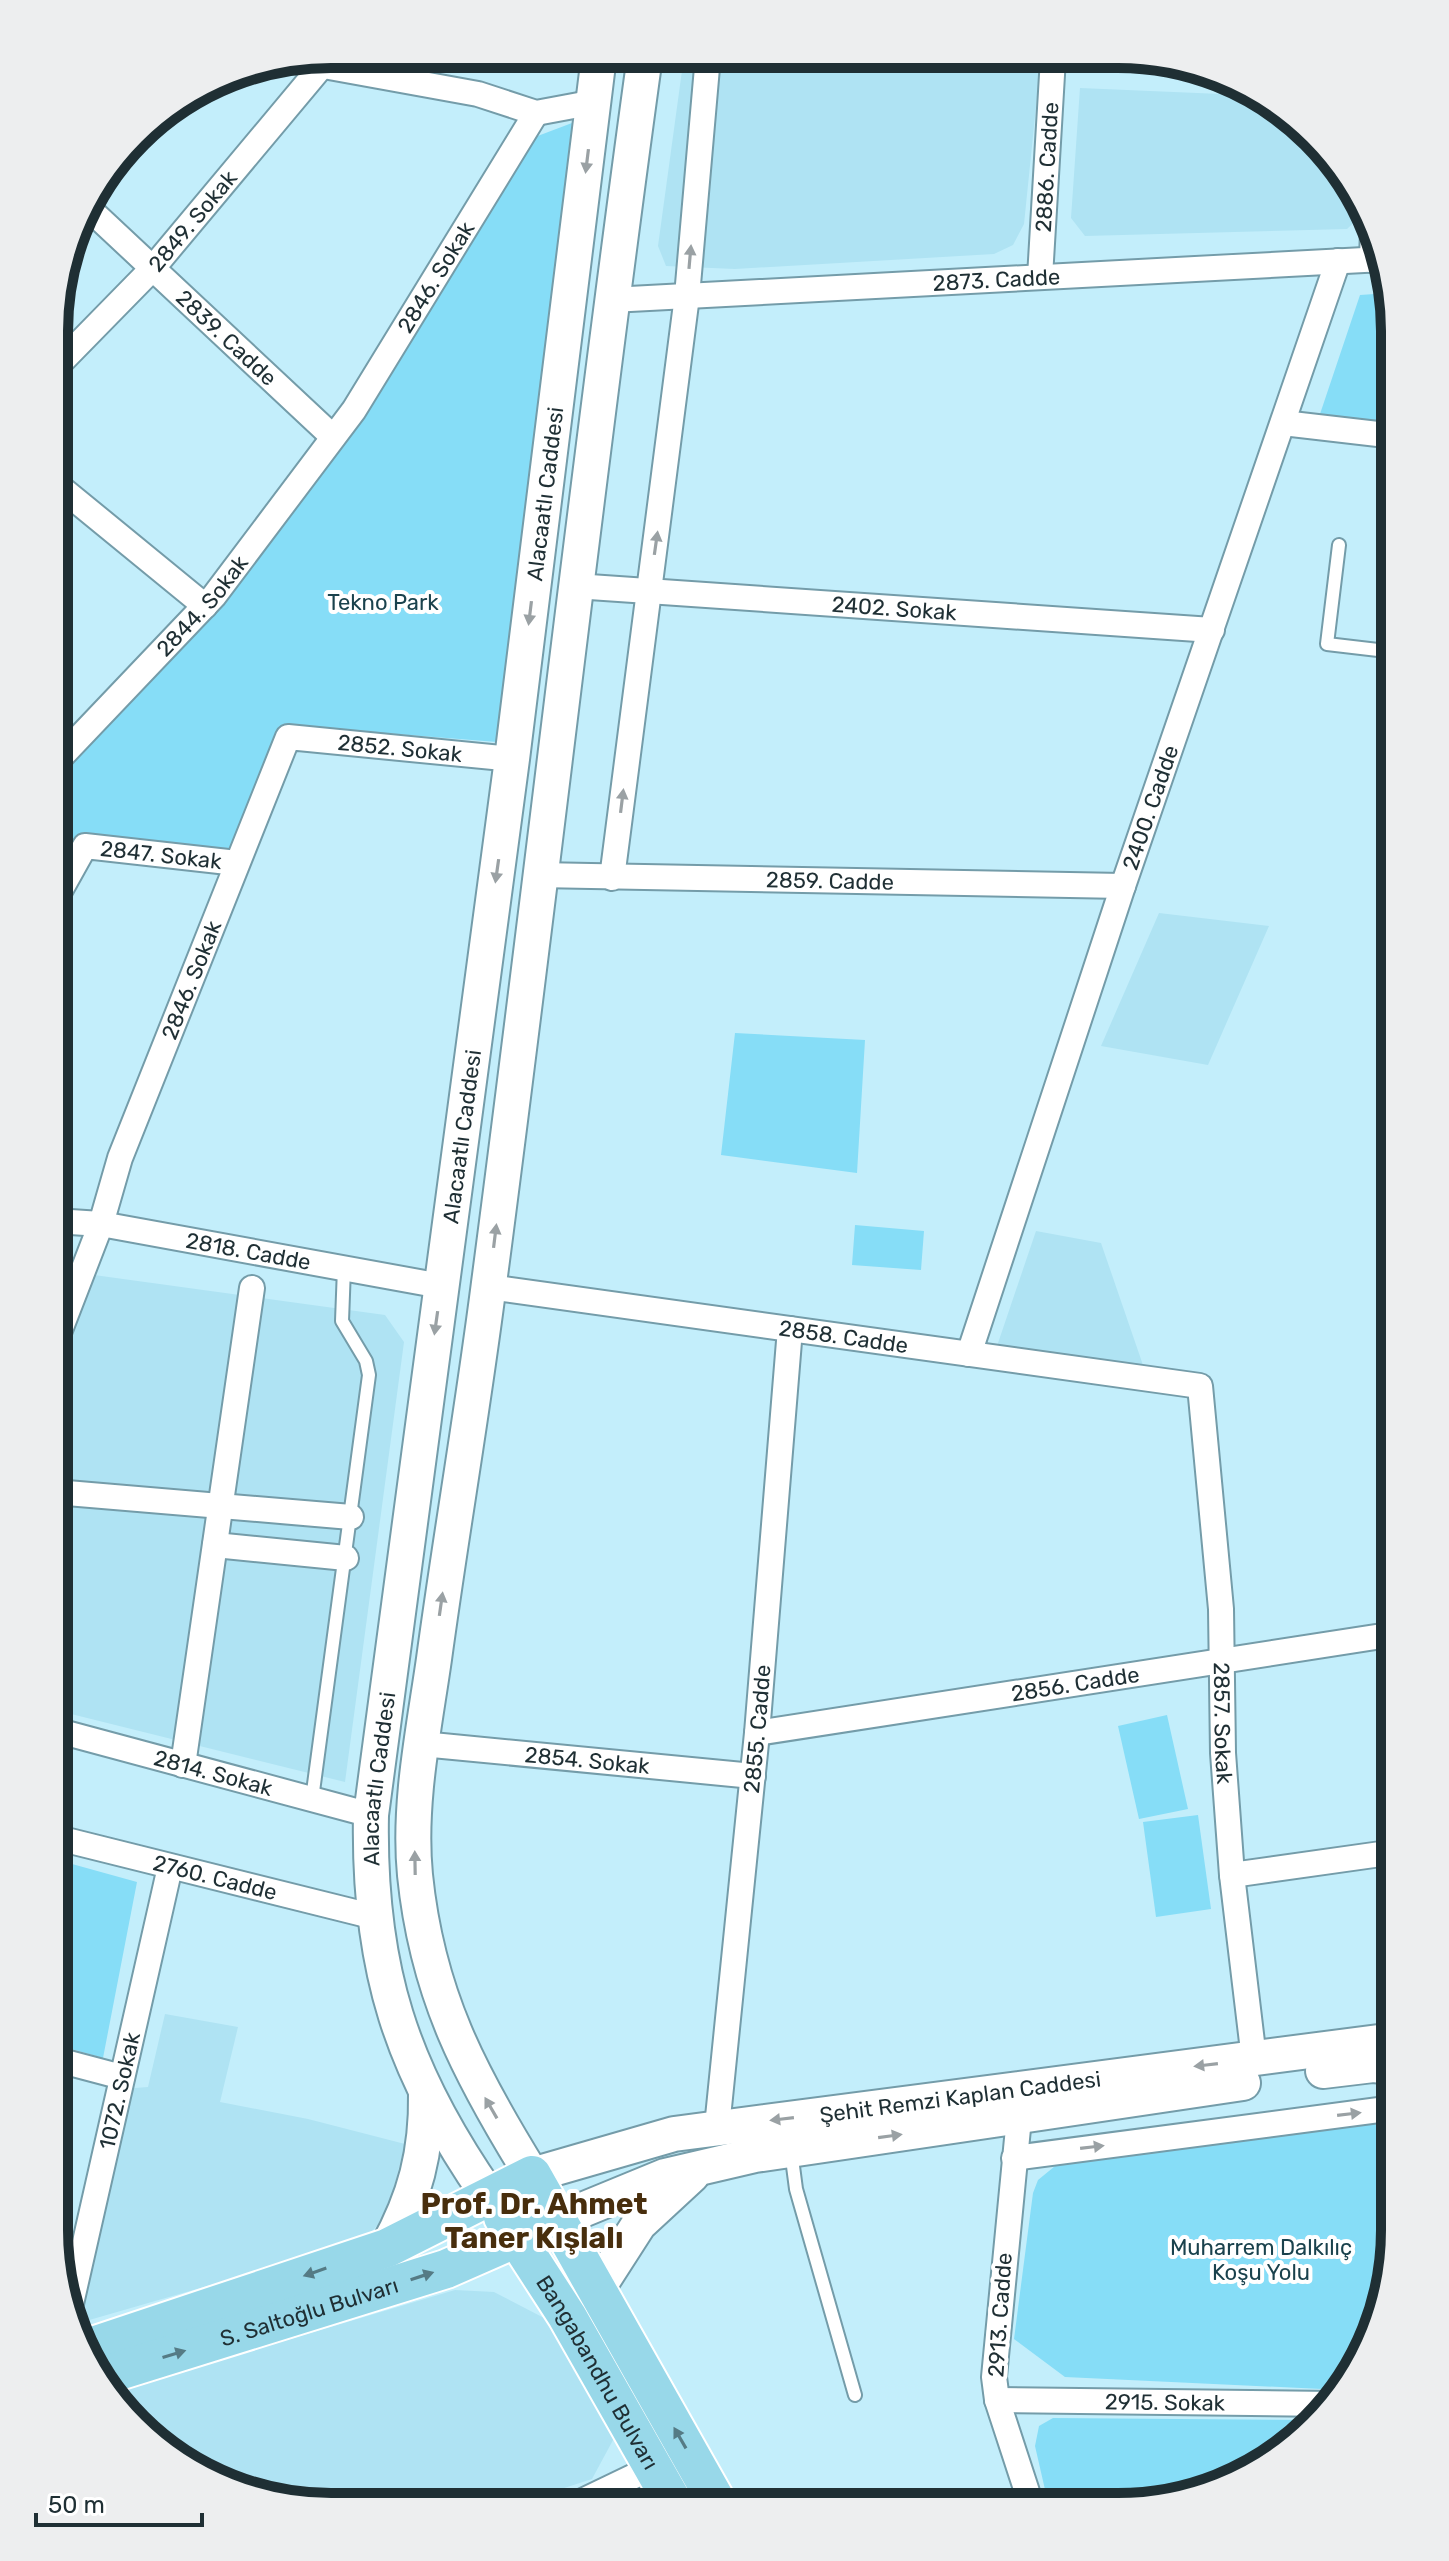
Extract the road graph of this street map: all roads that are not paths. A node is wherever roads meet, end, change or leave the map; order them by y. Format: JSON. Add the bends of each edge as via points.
{"nodes":[{"id":1,"x":320,"y":68,"type":"edge"},
{"id":2,"x":323,"y":68,"type":"edge"},
{"id":3,"x":598,"y":68,"type":"edge"},
{"id":4,"x":643,"y":68,"type":"edge"},
{"id":5,"x":707,"y":68,"type":"edge"},
{"id":6,"x":1052,"y":68,"type":"edge"},
{"id":7,"x":595,"y":102,"type":"junction"},
{"id":8,"x":536,"y":113,"type":"junction"},
{"id":9,"x":95,"y":214,"type":"edge"},
{"id":10,"x":1371,"y":259,"type":"edge"},
{"id":11,"x":1338,"y":261,"type":"junction"},
{"id":12,"x":152,"y":269,"type":"junction"},
{"id":13,"x":1040,"y":277,"type":"junction"},
{"id":14,"x":687,"y":296,"type":"junction"},
{"id":15,"x":611,"y":300,"type":"junction"},
{"id":16,"x":68,"y":355,"type":"edge"},
{"id":17,"x":1283,"y":423,"type":"junction"},
{"id":18,"x":1381,"y":434,"type":"edge"},
{"id":19,"x":333,"y":437,"type":"junction"},
{"id":20,"x":68,"y":494,"type":"edge"},
{"id":21,"x":1339,"y":545,"type":"dead end"},
{"id":22,"x":575,"y":586,"type":"junction"},
{"id":23,"x":649,"y":591,"type":"junction"},
{"id":24,"x":205,"y":606,"type":"junction"},
{"id":25,"x":1212,"y":630,"type":"junction"},
{"id":26,"x":1381,"y":650,"type":"edge"},
{"id":27,"x":288,"y":737,"type":"joint"},
{"id":28,"x":68,"y":749,"type":"edge"},
{"id":29,"x":512,"y":759,"type":"junction"},
{"id":30,"x":237,"y":863,"type":"junction"},
{"id":31,"x":538,"y":875,"type":"junction"},
{"id":32,"x":68,"y":876,"type":"edge"},
{"id":33,"x":612,"y":878,"type":"junction"},
{"id":34,"x":1123,"y":886,"type":"junction"},
{"id":35,"x":68,"y":1222,"type":"edge"},
{"id":36,"x":101,"y":1224,"type":"junction"},
{"id":37,"x":344,"y":1268,"type":"junction"},
{"id":38,"x":441,"y":1286,"type":"junction"},
{"id":39,"x":489,"y":1287,"type":"junction"},
{"id":40,"x":252,"y":1288,"type":"dead end"},
{"id":41,"x":68,"y":1295,"type":"edge"},
{"id":42,"x":790,"y":1329,"type":"junction"},
{"id":43,"x":969,"y":1354,"type":"junction"},
{"id":44,"x":1200,"y":1386,"type":"joint"},
{"id":45,"x":68,"y":1493,"type":"edge"},
{"id":46,"x":221,"y":1506,"type":"junction"},
{"id":47,"x":260,"y":1509,"type":"junction"},
{"id":48,"x":351,"y":1517,"type":"junction"},
{"id":49,"x":215,"y":1545,"type":"junction"},
{"id":50,"x":256,"y":1550,"type":"junction"},
{"id":51,"x":346,"y":1558,"type":"junction"},
{"id":52,"x":1380,"y":1636,"type":"edge"},
{"id":53,"x":1221,"y":1663,"type":"junction"},
{"id":54,"x":757,"y":1733,"type":"junction"},
{"id":55,"x":68,"y":1734,"type":"edge"},
{"id":56,"x":422,"y":1744,"type":"junction"},
{"id":57,"x":183,"y":1765,"type":"junction"},
{"id":58,"x":753,"y":1776,"type":"junction"},
{"id":59,"x":312,"y":1799,"type":"junction"},
{"id":60,"x":371,"y":1815,"type":"junction"},
{"id":61,"x":68,"y":1841,"type":"edge"},
{"id":62,"x":1380,"y":1854,"type":"edge"},
{"id":63,"x":170,"y":1867,"type":"junction"},
{"id":64,"x":1232,"y":1875,"type":"junction"},
{"id":65,"x":375,"y":1917,"type":"junction"},
{"id":66,"x":1380,"y":2046,"type":"edge"},
{"id":67,"x":1380,"y":2051,"type":"edge"},
{"id":68,"x":1254,"y":2059,"type":"junction"},
{"id":69,"x":68,"y":2063,"type":"edge"},
{"id":70,"x":122,"y":2077,"type":"junction"},
{"id":71,"x":426,"y":2093,"type":"junction"},
{"id":72,"x":1380,"y":2110,"type":"edge"},
{"id":73,"x":1019,"y":2118,"type":"junction"},
{"id":74,"x":717,"y":2127,"type":"junction"},
{"id":75,"x":791,"y":2150,"type":"junction"},
{"id":76,"x":1014,"y":2158,"type":"junction"},
{"id":77,"x":703,"y":2166,"type":"junction"},
{"id":78,"x":532,"y":2175,"type":"junction"},
{"id":79,"x":488,"y":2195,"type":"junction"},
{"id":80,"x":558,"y":2220,"type":"junction"},
{"id":81,"x":517,"y":2239,"type":"junction"},
{"id":82,"x":387,"y":2248,"type":"junction"},
{"id":83,"x":75,"y":2288,"type":"edge"},
{"id":84,"x":596,"y":2291,"type":"junction"},
{"id":85,"x":94,"y":2346,"type":"edge"},
{"id":86,"x":111,"y":2373,"type":"edge"},
{"id":87,"x":855,"y":2395,"type":"dead end"},
{"id":88,"x":997,"y":2400,"type":"junction"},
{"id":89,"x":1315,"y":2404,"type":"edge"},
{"id":90,"x":653,"y":2467,"type":"junction"},
{"id":91,"x":599,"y":2493,"type":"edge"},
{"id":92,"x":668,"y":2493,"type":"edge"},
{"id":93,"x":712,"y":2493,"type":"edge"},
{"id":94,"x":1028,"y":2493,"type":"edge"}],
"edges":[{"from":1,"to":12,"type":"street","name":"2849. Sokak"},
{"from":2,"to":8,"type":"street","via":[[478,94]]},
{"from":3,"to":7,"type":"main road","name":"Alacaatlı Caddesi"},
{"from":4,"to":15,"type":"main road","name":"Alacaatlı Caddesi"},
{"from":14,"to":5,"type":"street","one_way":true},
{"from":6,"to":13,"type":"street","name":"2886. Cadde"},
{"from":7,"to":8,"type":"street"},
{"from":7,"to":29,"type":"main road","name":"Alacaatlı Caddesi","one_way":true},
{"from":8,"to":19,"type":"street","name":"2846. Sokak"},
{"from":9,"to":12,"type":"street","name":"2839. Cadde"},
{"from":10,"to":11,"type":"street","name":"2873. Cadde"},
{"from":11,"to":13,"type":"street","name":"2873. Cadde"},
{"from":11,"to":17,"type":"street","name":"2400. Cadde"},
{"from":12,"to":16,"type":"street","name":"2849. Sokak"},
{"from":12,"to":19,"type":"street","name":"2839. Cadde"},
{"from":13,"to":14,"type":"street","name":"2873. Cadde"},
{"from":14,"to":15,"type":"street","name":"2873. Cadde"},
{"from":23,"to":14,"type":"street","one_way":true},
{"from":15,"to":22,"type":"main road","name":"Alacaatlı Caddesi"},
{"from":17,"to":18,"type":"street"},
{"from":17,"to":25,"type":"street","name":"2400. Cadde"},
{"from":19,"to":24,"type":"street","name":"2844. Sokak"},
{"from":20,"to":24,"type":"street"},
{"from":21,"to":26,"type":"lane","via":[[1327,644]]},
{"from":22,"to":23,"type":"street","name":"2402. Sokak"},
{"from":22,"to":31,"type":"main road","name":"Alacaatlı Caddesi"},
{"from":23,"to":25,"type":"street","name":"2402. Sokak"},
{"from":33,"to":23,"type":"street","one_way":true},
{"from":24,"to":28,"type":"street","name":"2844. Sokak"},
{"from":25,"to":34,"type":"street","name":"2400. Cadde"},
{"from":27,"to":29,"type":"street","name":"2852. Sokak"},
{"from":27,"to":30,"type":"street","name":"2846. Sokak"},
{"from":29,"to":38,"type":"main road","name":"Alacaatlı Caddesi","one_way":true},
{"from":30,"to":32,"type":"street","name":"2847. Sokak","via":[[85,846]]},
{"from":30,"to":36,"type":"street","name":"2846. Sokak","via":[[120,1158]]},
{"from":31,"to":33,"type":"street","name":"2859. Cadde"},
{"from":39,"to":31,"type":"main road","name":"Alacaatlı Caddesi","one_way":true},
{"from":33,"to":34,"type":"street","name":"2859. Cadde"},
{"from":34,"to":43,"type":"street","name":"2400. Cadde"},
{"from":35,"to":36,"type":"street","name":"2818. Cadde"},
{"from":36,"to":37,"type":"street","name":"2818. Cadde"},
{"from":36,"to":41,"type":"street","name":"2846. Sokak"},
{"from":37,"to":38,"type":"street","name":"2818. Cadde"},
{"from":37,"to":48,"type":"lane","via":[[342,1321],[369,1375]]},
{"from":38,"to":60,"type":"main road","name":"Alacaatlı Caddesi","one_way":true},
{"from":39,"to":42,"type":"street","name":"2858. Cadde"},
{"from":56,"to":39,"type":"main road","name":"Alacaatlı Caddesi","one_way":true},
{"from":40,"to":46,"type":"street"},
{"from":42,"to":43,"type":"street","name":"2858. Cadde"},
{"from":42,"to":54,"type":"street","name":"2855. Cadde"},
{"from":43,"to":44,"type":"street","name":"2858. Cadde"},
{"from":44,"to":53,"type":"street","name":"2857. Sokak","via":[[1219,1580]]},
{"from":45,"to":46,"type":"street"},
{"from":46,"to":47,"type":"street"},
{"from":46,"to":49,"type":"street"},
{"from":47,"to":48,"type":"street"},
{"from":47,"to":50,"type":"street"},
{"from":48,"to":51,"type":"lane"},
{"from":49,"to":50,"type":"street"},
{"from":49,"to":57,"type":"street"},
{"from":50,"to":51,"type":"street"},
{"from":51,"to":59,"type":"lane"},
{"from":52,"to":53,"type":"street","name":"2856. Cadde"},
{"from":53,"to":54,"type":"street","name":"2856. Cadde"},
{"from":53,"to":64,"type":"street","name":"2857. Sokak"},
{"from":54,"to":58,"type":"street","name":"2855. Cadde"},
{"from":55,"to":57,"type":"street","name":"2814. Sokak"},
{"from":56,"to":58,"type":"street","name":"2854. Sokak"},
{"from":78,"to":56,"type":"main road","name":"Alacaatlı Caddesi","one_way":true,"via":[[460,2048],[430,1964],[414,1869]]},
{"from":57,"to":59,"type":"street","name":"2814. Sokak"},
{"from":58,"to":74,"type":"street","name":"2855. Cadde"},
{"from":59,"to":60,"type":"street","name":"2814. Sokak"},
{"from":60,"to":65,"type":"main road","name":"Alacaatlı Caddesi"},
{"from":61,"to":63,"type":"street","name":"2760. Cadde"},
{"from":62,"to":64,"type":"street"},
{"from":63,"to":65,"type":"street","name":"2760. Cadde"},
{"from":63,"to":70,"type":"street","name":"1072. Sokak"},
{"from":64,"to":68,"type":"street","name":"2857. Sokak"},
{"from":65,"to":71,"type":"main road","name":"Alacaatlı Caddesi","via":[[389,1999],[403,2046]]},
{"from":66,"to":68,"type":"main road","name":"Şehit Remzi Kaplan Caddesi"},
{"from":67,"to":73,"type":"main road","name":"Şehit Remzi Kaplan Caddesi","via":[[1353,2067]]},
{"from":68,"to":74,"type":"main road","name":"Şehit Remzi Kaplan Caddesi","one_way":true},
{"from":69,"to":70,"type":"street"},
{"from":70,"to":83,"type":"street","name":"1072. Sokak"},
{"from":71,"to":79,"type":"main road","name":"Alacaatlı Caddesi"},
{"from":71,"to":82,"type":"main road","via":[[421,2167]]},
{"from":76,"to":72,"type":"street","one_way":true},
{"from":75,"to":73,"type":"main road","name":"Şehit Remzi Kaplan Caddesi","one_way":true},
{"from":73,"to":76,"type":"street","name":"2913. Cadde"},
{"from":74,"to":78,"type":"main road","name":"Şehit Remzi Kaplan Caddesi","via":[[625,2145]]},
{"from":75,"to":77,"type":"main road","name":"Şehit Remzi Kaplan Caddesi"},
{"from":75,"to":87,"type":"lane","via":[[796,2189]]},
{"from":76,"to":88,"type":"street","name":"2913. Cadde","via":[[994,2350]]},
{"from":77,"to":80,"type":"main road","name":"Şehit Remzi Kaplan Caddesi","via":[[606,2197]]},
{"from":77,"to":84,"type":"main road","via":[[639,2224]]},
{"from":78,"to":79,"type":"main road","name":"S. Saltoğlu Bulvarı"},
{"from":78,"to":80,"type":"main road","name":"Bangabandhu Bulvarı"},
{"from":79,"to":81,"type":"main road","name":"Bangabandhu Bulvarı"},
{"from":79,"to":82,"type":"main road","name":"S. Saltoğlu Bulvarı"},
{"from":80,"to":81,"type":"main road","name":"S. Saltoğlu Bulvarı"},
{"from":80,"to":84,"type":"main road","name":"Bangabandhu Bulvarı"},
{"from":86,"to":81,"type":"main road","name":"S. Saltoğlu Bulvarı","one_way":true,"via":[[432,2273]]},
{"from":81,"to":90,"type":"main road","name":"Bangabandhu Bulvarı"},
{"from":82,"to":85,"type":"main road","name":"S. Saltoğlu Bulvarı","one_way":true},
{"from":93,"to":84,"type":"main road","name":"Bangabandhu Bulvarı","one_way":true},
{"from":88,"to":89,"type":"street","name":"2915. Sokak"},
{"from":88,"to":94,"type":"street","name":"2913. Cadde"},
{"from":90,"to":91,"type":"street"},
{"from":90,"to":92,"type":"main road","name":"Bangabandhu Bulvarı"}]}
